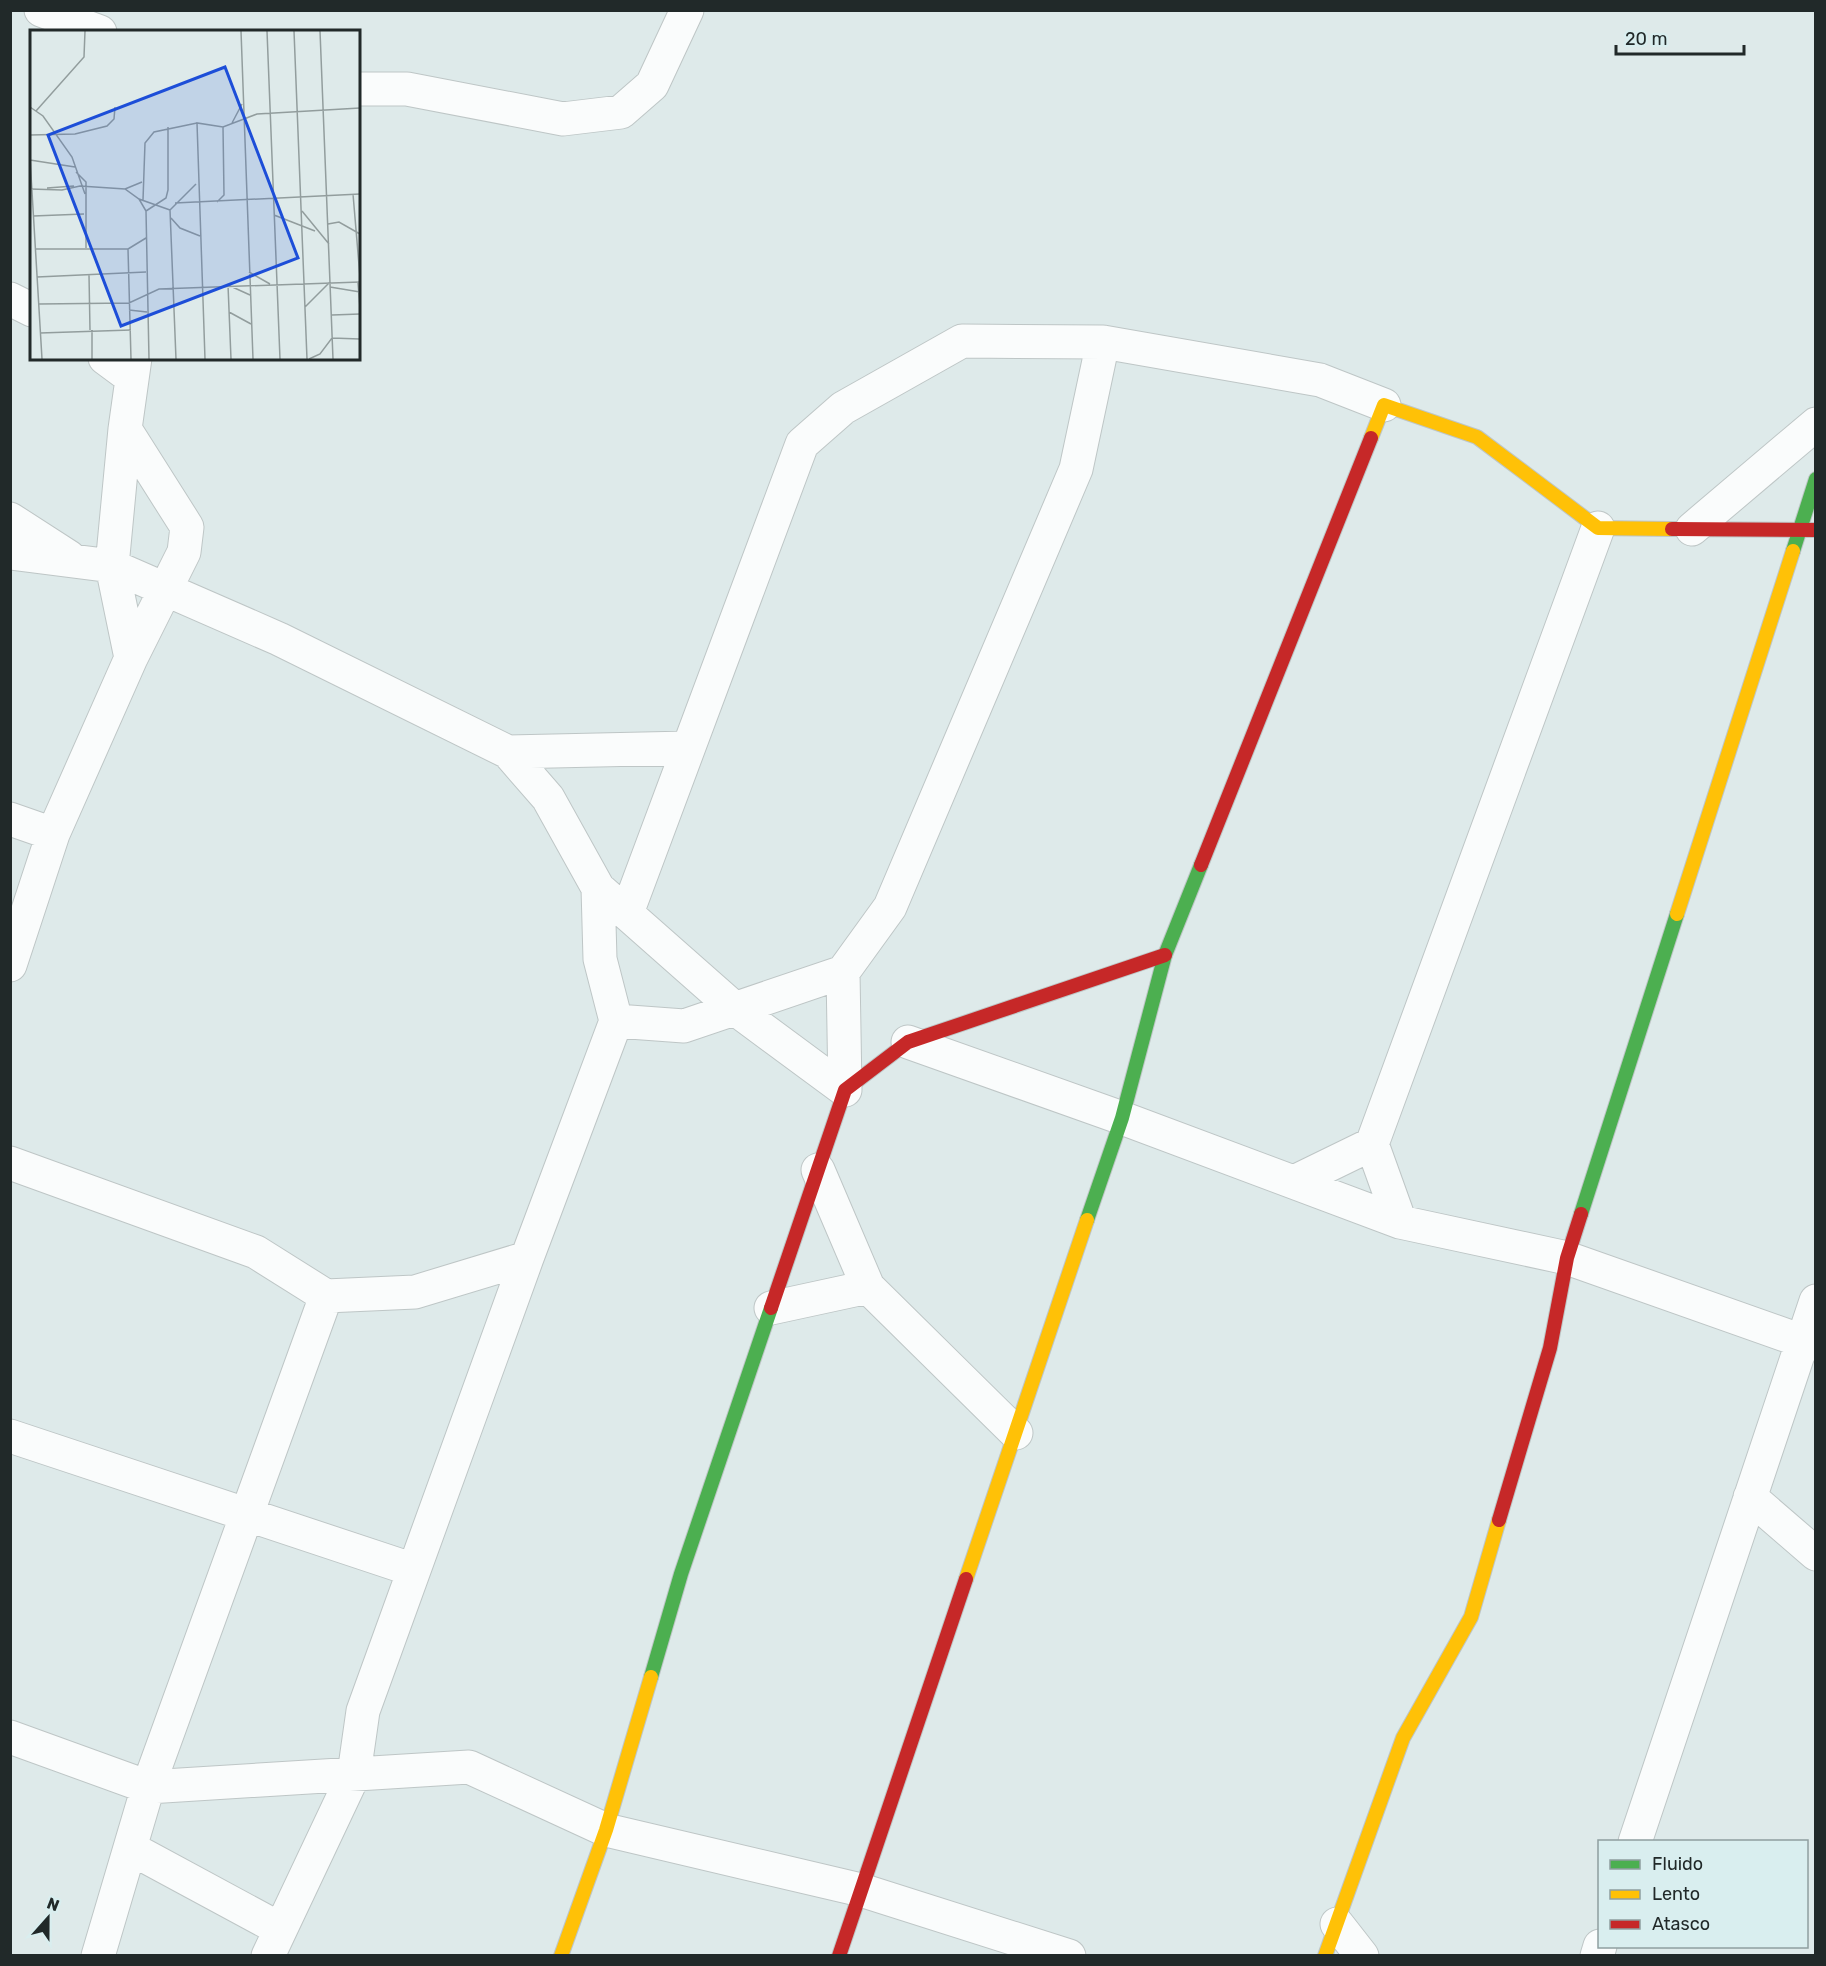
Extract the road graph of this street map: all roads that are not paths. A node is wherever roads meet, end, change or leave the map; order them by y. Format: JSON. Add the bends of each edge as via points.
{"nodes":[{"id":1,"x":41,"y":10,"type":"edge"},
{"id":2,"x":687,"y":10,"type":"edge"},
{"id":3,"x":95,"y":26,"type":"edge"},
{"id":4,"x":360,"y":89,"type":"edge"},
{"id":5,"x":10,"y":299,"type":"edge"},
{"id":6,"x":30,"y":309,"type":"edge"},
{"id":7,"x":1103,"y":342,"type":"junction"},
{"id":8,"x":111,"y":360,"type":"edge"},
{"id":9,"x":134,"y":368,"type":"edge"},
{"id":10,"x":1384,"y":405,"type":"junction"},
{"id":11,"x":1815,"y":424,"type":"edge"},
{"id":12,"x":125,"y":429,"type":"junction"},
{"id":13,"x":1815,"y":479,"type":"edge"},
{"id":14,"x":10,"y":519,"type":"edge"},
{"id":15,"x":1598,"y":528,"type":"junction"},
{"id":16,"x":1692,"y":529,"type":"junction"},
{"id":17,"x":1798,"y":530,"type":"junction"},
{"id":18,"x":1815,"y":530,"type":"edge"},
{"id":19,"x":10,"y":553,"type":"edge"},
{"id":20,"x":76,"y":562,"type":"junction"},
{"id":21,"x":112,"y":566,"type":"junction"},
{"id":22,"x":165,"y":590,"type":"junction"},
{"id":23,"x":131,"y":658,"type":"junction"},
{"id":24,"x":688,"y":748,"type":"junction"},
{"id":25,"x":508,"y":752,"type":"junction"},
{"id":26,"x":10,"y":819,"type":"edge"},
{"id":27,"x":53,"y":834,"type":"junction"},
{"id":28,"x":598,"y":888,"type":"junction"},
{"id":29,"x":627,"y":913,"type":"junction"},
{"id":30,"x":1165,"y":955,"type":"junction"},
{"id":31,"x":10,"y":965,"type":"edge"},
{"id":32,"x":843,"y":972,"type":"junction"},
{"id":33,"x":734,"y":1008,"type":"junction"},
{"id":34,"x":616,"y":1021,"type":"junction"},
{"id":35,"x":908,"y":1042,"type":"junction"},
{"id":36,"x":845,"y":1090,"type":"junction"},
{"id":37,"x":1122,"y":1118,"type":"junction"},
{"id":38,"x":1372,"y":1144,"type":"junction"},
{"id":39,"x":10,"y":1163,"type":"edge"},
{"id":40,"x":818,"y":1170,"type":"junction"},
{"id":41,"x":1294,"y":1182,"type":"junction"},
{"id":42,"x":1400,"y":1222,"type":"junction"},
{"id":43,"x":527,"y":1258,"type":"junction"},
{"id":44,"x":1567,"y":1258,"type":"junction"},
{"id":45,"x":868,"y":1287,"type":"junction"},
{"id":46,"x":326,"y":1296,"type":"junction"},
{"id":47,"x":1815,"y":1301,"type":"edge"},
{"id":48,"x":771,"y":1308,"type":"junction"},
{"id":49,"x":1809,"y":1342,"type":"edge"},
{"id":50,"x":1016,"y":1433,"type":"junction"},
{"id":51,"x":10,"y":1436,"type":"edge"},
{"id":52,"x":1750,"y":1497,"type":"junction"},
{"id":53,"x":246,"y":1514,"type":"junction"},
{"id":54,"x":1815,"y":1554,"type":"edge"},
{"id":55,"x":414,"y":1570,"type":"junction"},
{"id":56,"x":10,"y":1737,"type":"edge"},
{"id":57,"x":354,"y":1774,"type":"junction"},
{"id":58,"x":148,"y":1787,"type":"junction"},
{"id":59,"x":606,"y":1830,"type":"junction"},
{"id":60,"x":1636,"y":1840,"type":"edge"},
{"id":61,"x":130,"y":1848,"type":"junction"},
{"id":62,"x":861,"y":1890,"type":"junction"},
{"id":63,"x":1337,"y":1924,"type":"junction"},
{"id":64,"x":274,"y":1942,"type":"edge"},
{"id":65,"x":98,"y":1956,"type":"edge"},
{"id":66,"x":561,"y":1956,"type":"edge"},
{"id":67,"x":839,"y":1956,"type":"edge"},
{"id":68,"x":1069,"y":1956,"type":"edge"},
{"id":69,"x":1326,"y":1956,"type":"edge"},
{"id":70,"x":1362,"y":1956,"type":"edge"}],
"edges":[{"from":1,"to":3,"type":"street"},
{"from":2,"to":4,"type":"street","via":[[652,86],[621,112],[563,119],[407,89]]},
{"from":5,"to":6,"type":"street"},
{"from":7,"to":10,"type":"street","via":[[1320,380]]},
{"from":7,"to":24,"type":"street","via":[[962,341],[843,408],[802,444]]},
{"from":7,"to":32,"type":"street","via":[[1076,470],[891,907]]},
{"from":8,"to":9,"type":"street"},
{"from":9,"to":12,"type":"street"},
{"from":10,"to":15,"type":"street","via":[[1477,437]]},
{"from":10,"to":30,"type":"street"},
{"from":11,"to":16,"type":"street"},
{"from":12,"to":21,"type":"street"},
{"from":12,"to":22,"type":"street","via":[[187,527],[184,552]]},
{"from":13,"to":17,"type":"street"},
{"from":14,"to":20,"type":"street"},
{"from":15,"to":16,"type":"street"},
{"from":15,"to":38,"type":"street"},
{"from":16,"to":17,"type":"street"},
{"from":17,"to":18,"type":"street"},
{"from":17,"to":44,"type":"street"},
{"from":19,"to":20,"type":"street"},
{"from":20,"to":21,"type":"street"},
{"from":21,"to":22,"type":"street"},
{"from":21,"to":23,"type":"street"},
{"from":22,"to":23,"type":"street"},
{"from":22,"to":25,"type":"street","via":[[279,639]]},
{"from":23,"to":27,"type":"street"},
{"from":24,"to":25,"type":"street"},
{"from":24,"to":29,"type":"street"},
{"from":25,"to":28,"type":"street","via":[[548,798]]},
{"from":26,"to":27,"type":"street"},
{"from":27,"to":31,"type":"street"},
{"from":28,"to":29,"type":"street"},
{"from":28,"to":34,"type":"street","via":[[600,959]]},
{"from":29,"to":33,"type":"street"},
{"from":30,"to":35,"type":"street"},
{"from":30,"to":37,"type":"street"},
{"from":32,"to":33,"type":"street"},
{"from":32,"to":36,"type":"street"},
{"from":33,"to":34,"type":"street","via":[[684,1026]]},
{"from":33,"to":36,"type":"street"},
{"from":34,"to":43,"type":"street"},
{"from":35,"to":36,"type":"street"},
{"from":35,"to":37,"type":"street"},
{"from":36,"to":40,"type":"street"},
{"from":37,"to":41,"type":"street"},
{"from":37,"to":50,"type":"street"},
{"from":38,"to":41,"type":"street"},
{"from":38,"to":42,"type":"street"},
{"from":39,"to":46,"type":"street","via":[[256,1252]]},
{"from":40,"to":45,"type":"street"},
{"from":40,"to":48,"type":"street"},
{"from":41,"to":42,"type":"street"},
{"from":42,"to":44,"type":"street"},
{"from":43,"to":46,"type":"street","via":[[415,1292]]},
{"from":43,"to":55,"type":"street"},
{"from":44,"to":49,"type":"street"},
{"from":44,"to":63,"type":"street","via":[[1550,1348],[1471,1617],[1403,1738]]},
{"from":45,"to":48,"type":"street"},
{"from":45,"to":50,"type":"street"},
{"from":46,"to":53,"type":"street"},
{"from":47,"to":49,"type":"street"},
{"from":48,"to":59,"type":"street","via":[[681,1574]]},
{"from":49,"to":52,"type":"street"},
{"from":50,"to":62,"type":"street"},
{"from":51,"to":53,"type":"street"},
{"from":52,"to":54,"type":"street"},
{"from":52,"to":60,"type":"street"},
{"from":53,"to":55,"type":"street"},
{"from":53,"to":58,"type":"street"},
{"from":55,"to":57,"type":"street","via":[[363,1711]]},
{"from":56,"to":58,"type":"street"},
{"from":57,"to":58,"type":"street"},
{"from":57,"to":59,"type":"street","via":[[469,1767]]},
{"from":57,"to":64,"type":"street"},
{"from":58,"to":61,"type":"street"},
{"from":59,"to":62,"type":"street"},
{"from":59,"to":66,"type":"street"},
{"from":61,"to":64,"type":"street"},
{"from":61,"to":65,"type":"street"},
{"from":62,"to":67,"type":"street"},
{"from":62,"to":68,"type":"street"},
{"from":63,"to":69,"type":"street"},
{"from":63,"to":70,"type":"street"}]}
